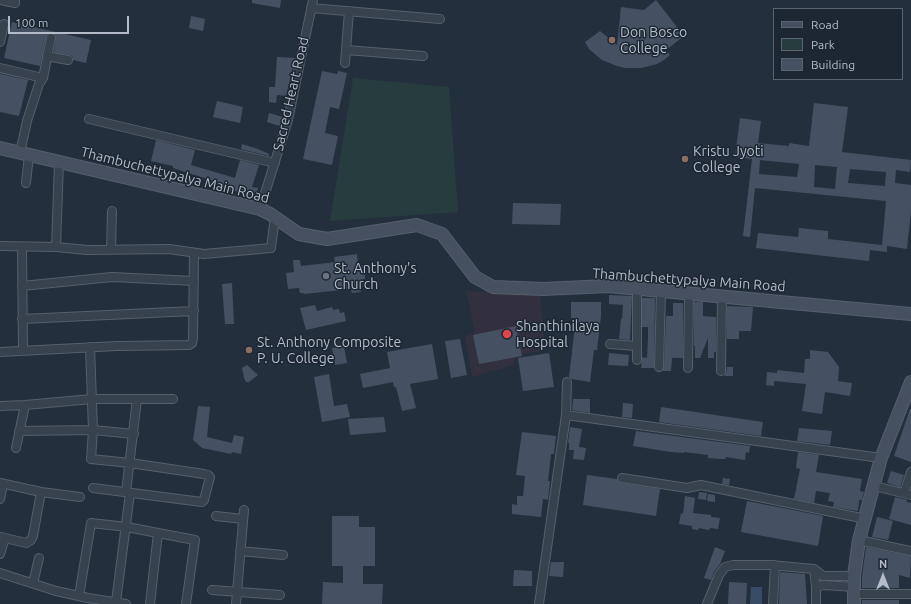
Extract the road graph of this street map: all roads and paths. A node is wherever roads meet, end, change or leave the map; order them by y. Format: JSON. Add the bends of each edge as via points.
{"nodes":[{"id":1,"x":1,"y":0,"type":"edge"},
{"id":2,"x":15,"y":0,"type":"edge"},
{"id":3,"x":312,"y":4,"type":"edge"},
{"id":4,"x":349,"y":11,"type":"junction"},
{"id":5,"x":440,"y":19,"type":"dead end"},
{"id":6,"x":4,"y":24,"type":"dead end"},
{"id":7,"x":51,"y":38,"type":"dead end"},
{"id":8,"x":0,"y":42,"type":"edge"},
{"id":9,"x":346,"y":50,"type":"junction"},
{"id":10,"x":47,"y":56,"type":"junction"},
{"id":11,"x":423,"y":56,"type":"dead end"},
{"id":12,"x":68,"y":60,"type":"dead end"},
{"id":13,"x":345,"y":63,"type":"dead end"},
{"id":14,"x":0,"y":68,"type":"edge"},
{"id":15,"x":43,"y":78,"type":"junction"},
{"id":16,"x":89,"y":119,"type":"dead end"},
{"id":17,"x":0,"y":148,"type":"edge"},
{"id":18,"x":25,"y":154,"type":"junction"},
{"id":19,"x":59,"y":162,"type":"junction"},
{"id":20,"x":275,"y":163,"type":"junction"},
{"id":21,"x":26,"y":183,"type":"dead end"},
{"id":22,"x":260,"y":209,"type":"junction"},
{"id":23,"x":112,"y":211,"type":"dead end"},
{"id":24,"x":275,"y":217,"type":"junction"},
{"id":25,"x":0,"y":246,"type":"edge"},
{"id":26,"x":22,"y":247,"type":"junction"},
{"id":27,"x":56,"y":247,"type":"junction"},
{"id":28,"x":111,"y":250,"type":"junction"},
{"id":29,"x":194,"y":253,"type":"junction"},
{"id":30,"x":194,"y":281,"type":"junction"},
{"id":31,"x":22,"y":286,"type":"junction"},
{"id":32,"x":637,"y":289,"type":"junction"},
{"id":33,"x":661,"y":291,"type":"junction"},
{"id":34,"x":689,"y":294,"type":"junction"},
{"id":35,"x":722,"y":297,"type":"junction"},
{"id":36,"x":194,"y":311,"type":"junction"},
{"id":37,"x":911,"y":314,"type":"edge"},
{"id":38,"x":22,"y":319,"type":"junction"},
{"id":39,"x":610,"y":344,"type":"dead end"},
{"id":40,"x":637,"y":346,"type":"junction"},
{"id":41,"x":90,"y":347,"type":"junction"},
{"id":42,"x":23,"y":350,"type":"junction"},
{"id":43,"x":0,"y":352,"type":"edge"},
{"id":44,"x":637,"y":360,"type":"dead end"},
{"id":45,"x":659,"y":367,"type":"dead end"},
{"id":46,"x":688,"y":368,"type":"dead end"},
{"id":47,"x":721,"y":371,"type":"dead end"},
{"id":48,"x":567,"y":382,"type":"dead end"},
{"id":49,"x":911,"y":382,"type":"edge"},
{"id":50,"x":92,"y":399,"type":"junction"},
{"id":51,"x":137,"y":399,"type":"junction"},
{"id":52,"x":173,"y":399,"type":"dead end"},
{"id":53,"x":25,"y":405,"type":"junction"},
{"id":54,"x":0,"y":406,"type":"edge"},
{"id":55,"x":566,"y":415,"type":"junction"},
{"id":56,"x":93,"y":430,"type":"junction"},
{"id":57,"x":19,"y":431,"type":"junction"},
{"id":58,"x":134,"y":434,"type":"junction"},
{"id":59,"x":16,"y":448,"type":"dead end"},
{"id":60,"x":881,"y":458,"type":"junction"},
{"id":61,"x":130,"y":463,"type":"junction"},
{"id":62,"x":911,"y":472,"type":"edge"},
{"id":63,"x":622,"y":478,"type":"dead end"},
{"id":64,"x":2,"y":483,"type":"edge"},
{"id":65,"x":874,"y":486,"type":"junction"},
{"id":66,"x":93,"y":488,"type":"dead end"},
{"id":67,"x":42,"y":492,"type":"junction"},
{"id":68,"x":128,"y":492,"type":"junction"},
{"id":69,"x":907,"y":494,"type":"edge"},
{"id":70,"x":80,"y":498,"type":"dead end"},
{"id":71,"x":0,"y":500,"type":"edge"},
{"id":72,"x":244,"y":510,"type":"dead end"},
{"id":73,"x":216,"y":516,"type":"dead end"},
{"id":74,"x":243,"y":519,"type":"junction"},
{"id":75,"x":866,"y":520,"type":"junction"},
{"id":76,"x":127,"y":527,"type":"junction"},
{"id":77,"x":158,"y":533,"type":"junction"},
{"id":78,"x":3,"y":538,"type":"edge"},
{"id":79,"x":859,"y":540,"type":"junction"},
{"id":80,"x":240,"y":551,"type":"junction"},
{"id":81,"x":911,"y":551,"type":"edge"},
{"id":82,"x":0,"y":554,"type":"edge"},
{"id":83,"x":283,"y":555,"type":"dead end"},
{"id":84,"x":39,"y":558,"type":"dead end"},
{"id":85,"x":775,"y":565,"type":"junction"},
{"id":86,"x":814,"y":568,"type":"junction"},
{"id":87,"x":0,"y":573,"type":"edge"},
{"id":88,"x":33,"y":583,"type":"junction"},
{"id":89,"x":816,"y":587,"type":"junction"},
{"id":90,"x":212,"y":590,"type":"dead end"},
{"id":91,"x":854,"y":590,"type":"edge"},
{"id":92,"x":237,"y":592,"type":"junction"},
{"id":93,"x":911,"y":594,"type":"edge"},
{"id":94,"x":280,"y":595,"type":"dead end"},
{"id":95,"x":80,"y":596,"type":"junction"},
{"id":96,"x":116,"y":602,"type":"junction"},
{"id":97,"x":126,"y":604,"type":"edge"},
{"id":98,"x":150,"y":604,"type":"edge"},
{"id":99,"x":186,"y":604,"type":"edge"},
{"id":100,"x":236,"y":604,"type":"edge"},
{"id":101,"x":539,"y":604,"type":"edge"},
{"id":102,"x":707,"y":604,"type":"edge"},
{"id":103,"x":773,"y":604,"type":"edge"},
{"id":104,"x":816,"y":604,"type":"edge"}],
"edges":[{"from":1,"to":2,"type":"street","via":[[15,3]]},
{"from":3,"to":4,"type":"street"},
{"from":3,"to":20,"type":"street","name":"Sacred Heart Road","via":[[288,120]]},
{"from":4,"to":5,"type":"street"},
{"from":4,"to":9,"type":"street"},
{"from":6,"to":8,"type":"street"},
{"from":7,"to":10,"type":"street"},
{"from":9,"to":11,"type":"street"},
{"from":9,"to":13,"type":"street"},
{"from":10,"to":12,"type":"street"},
{"from":10,"to":15,"type":"street"},
{"from":14,"to":15,"type":"street"},
{"from":15,"to":18,"type":"street","via":[[27,121]]},
{"from":16,"to":20,"type":"street"},
{"from":17,"to":18,"type":"main road","name":"Thambuchettypalya Main Road"},
{"from":18,"to":19,"type":"main road","name":"Thambuchettypalya Main Road"},
{"from":18,"to":21,"type":"street"},
{"from":19,"to":22,"type":"main road","name":"Thambuchettypalya Main Road"},
{"from":19,"to":27,"type":"street"},
{"from":20,"to":22,"type":"street","name":"Sacred Heart Road"},
{"from":22,"to":24,"type":"main road","name":"Thambuchettypalya Main Road"},
{"from":23,"to":28,"type":"street"},
{"from":24,"to":29,"type":"street","via":[[271,248]]},
{"from":24,"to":32,"type":"main road","name":"Thambuchettypalya Main Road","via":[[298,234],[327,239],[417,225],[442,234],[475,277],[493,287],[543,289],[608,286]]},
{"from":25,"to":26,"type":"street"},
{"from":26,"to":27,"type":"street"},
{"from":26,"to":31,"type":"street"},
{"from":27,"to":28,"type":"street"},
{"from":28,"to":29,"type":"street","via":[[169,249]]},
{"from":29,"to":30,"type":"street"},
{"from":30,"to":31,"type":"street","via":[[112,277]]},
{"from":30,"to":36,"type":"street"},
{"from":31,"to":38,"type":"street"},
{"from":32,"to":33,"type":"main road","name":"Thambuchettypalya Main Road"},
{"from":32,"to":40,"type":"street"},
{"from":33,"to":34,"type":"main road","name":"Thambuchettypalya Main Road"},
{"from":33,"to":45,"type":"street"},
{"from":34,"to":35,"type":"main road","name":"Thambuchettypalya Main Road"},
{"from":34,"to":46,"type":"street"},
{"from":35,"to":37,"type":"main road","name":"Thambuchettypalya Main Road"},
{"from":35,"to":47,"type":"street"},
{"from":36,"to":38,"type":"street"},
{"from":36,"to":41,"type":"street","via":[[193,339],[189,345]]},
{"from":38,"to":42,"type":"street"},
{"from":39,"to":40,"type":"street"},
{"from":40,"to":44,"type":"street"},
{"from":41,"to":42,"type":"street"},
{"from":41,"to":50,"type":"street"},
{"from":42,"to":43,"type":"street"},
{"from":48,"to":55,"type":"street"},
{"from":49,"to":60,"type":"main road"},
{"from":50,"to":51,"type":"street"},
{"from":50,"to":53,"type":"street"},
{"from":50,"to":56,"type":"street"},
{"from":51,"to":52,"type":"street"},
{"from":51,"to":58,"type":"street"},
{"from":53,"to":54,"type":"street"},
{"from":53,"to":57,"type":"street"},
{"from":55,"to":60,"type":"street"},
{"from":55,"to":101,"type":"street"},
{"from":56,"to":57,"type":"street"},
{"from":56,"to":58,"type":"street"},
{"from":56,"to":61,"type":"street","via":[[91,459]]},
{"from":57,"to":59,"type":"street"},
{"from":58,"to":61,"type":"street"},
{"from":60,"to":65,"type":"main road"},
{"from":61,"to":68,"type":"street"},
{"from":61,"to":68,"type":"street","via":[[210,477],[202,502]]},
{"from":62,"to":69,"type":"street"},
{"from":63,"to":75,"type":"street","via":[[687,488],[701,485]]},
{"from":64,"to":67,"type":"street"},
{"from":64,"to":71,"type":"street"},
{"from":65,"to":69,"type":"street"},
{"from":65,"to":75,"type":"main road"},
{"from":66,"to":68,"type":"street"},
{"from":67,"to":70,"type":"street"},
{"from":67,"to":78,"type":"street","via":[[31,540],[26,543]]},
{"from":68,"to":76,"type":"street"},
{"from":72,"to":74,"type":"street"},
{"from":73,"to":74,"type":"street"},
{"from":74,"to":80,"type":"street"},
{"from":75,"to":79,"type":"main road"},
{"from":76,"to":77,"type":"street"},
{"from":76,"to":95,"type":"street","via":[[90,523]]},
{"from":76,"to":96,"type":"street"},
{"from":77,"to":98,"type":"street"},
{"from":77,"to":99,"type":"street","via":[[195,540]]},
{"from":78,"to":82,"type":"street"},
{"from":79,"to":81,"type":"street"},
{"from":79,"to":91,"type":"main road"},
{"from":80,"to":83,"type":"street"},
{"from":80,"to":92,"type":"street"},
{"from":84,"to":88,"type":"street"},
{"from":85,"to":86,"type":"street"},
{"from":85,"to":102,"type":"street","via":[[726,567],[719,576]]},
{"from":85,"to":103,"type":"street"},
{"from":86,"to":89,"type":"street"},
{"from":86,"to":91,"type":"street","via":[[823,576]]},
{"from":87,"to":88,"type":"street"},
{"from":88,"to":95,"type":"street"},
{"from":89,"to":91,"type":"street","via":[[824,585]]},
{"from":89,"to":104,"type":"street"},
{"from":90,"to":92,"type":"street"},
{"from":91,"to":93,"type":"street"},
{"from":92,"to":94,"type":"street"},
{"from":92,"to":100,"type":"street"},
{"from":95,"to":96,"type":"street"},
{"from":96,"to":97,"type":"street"}]}
